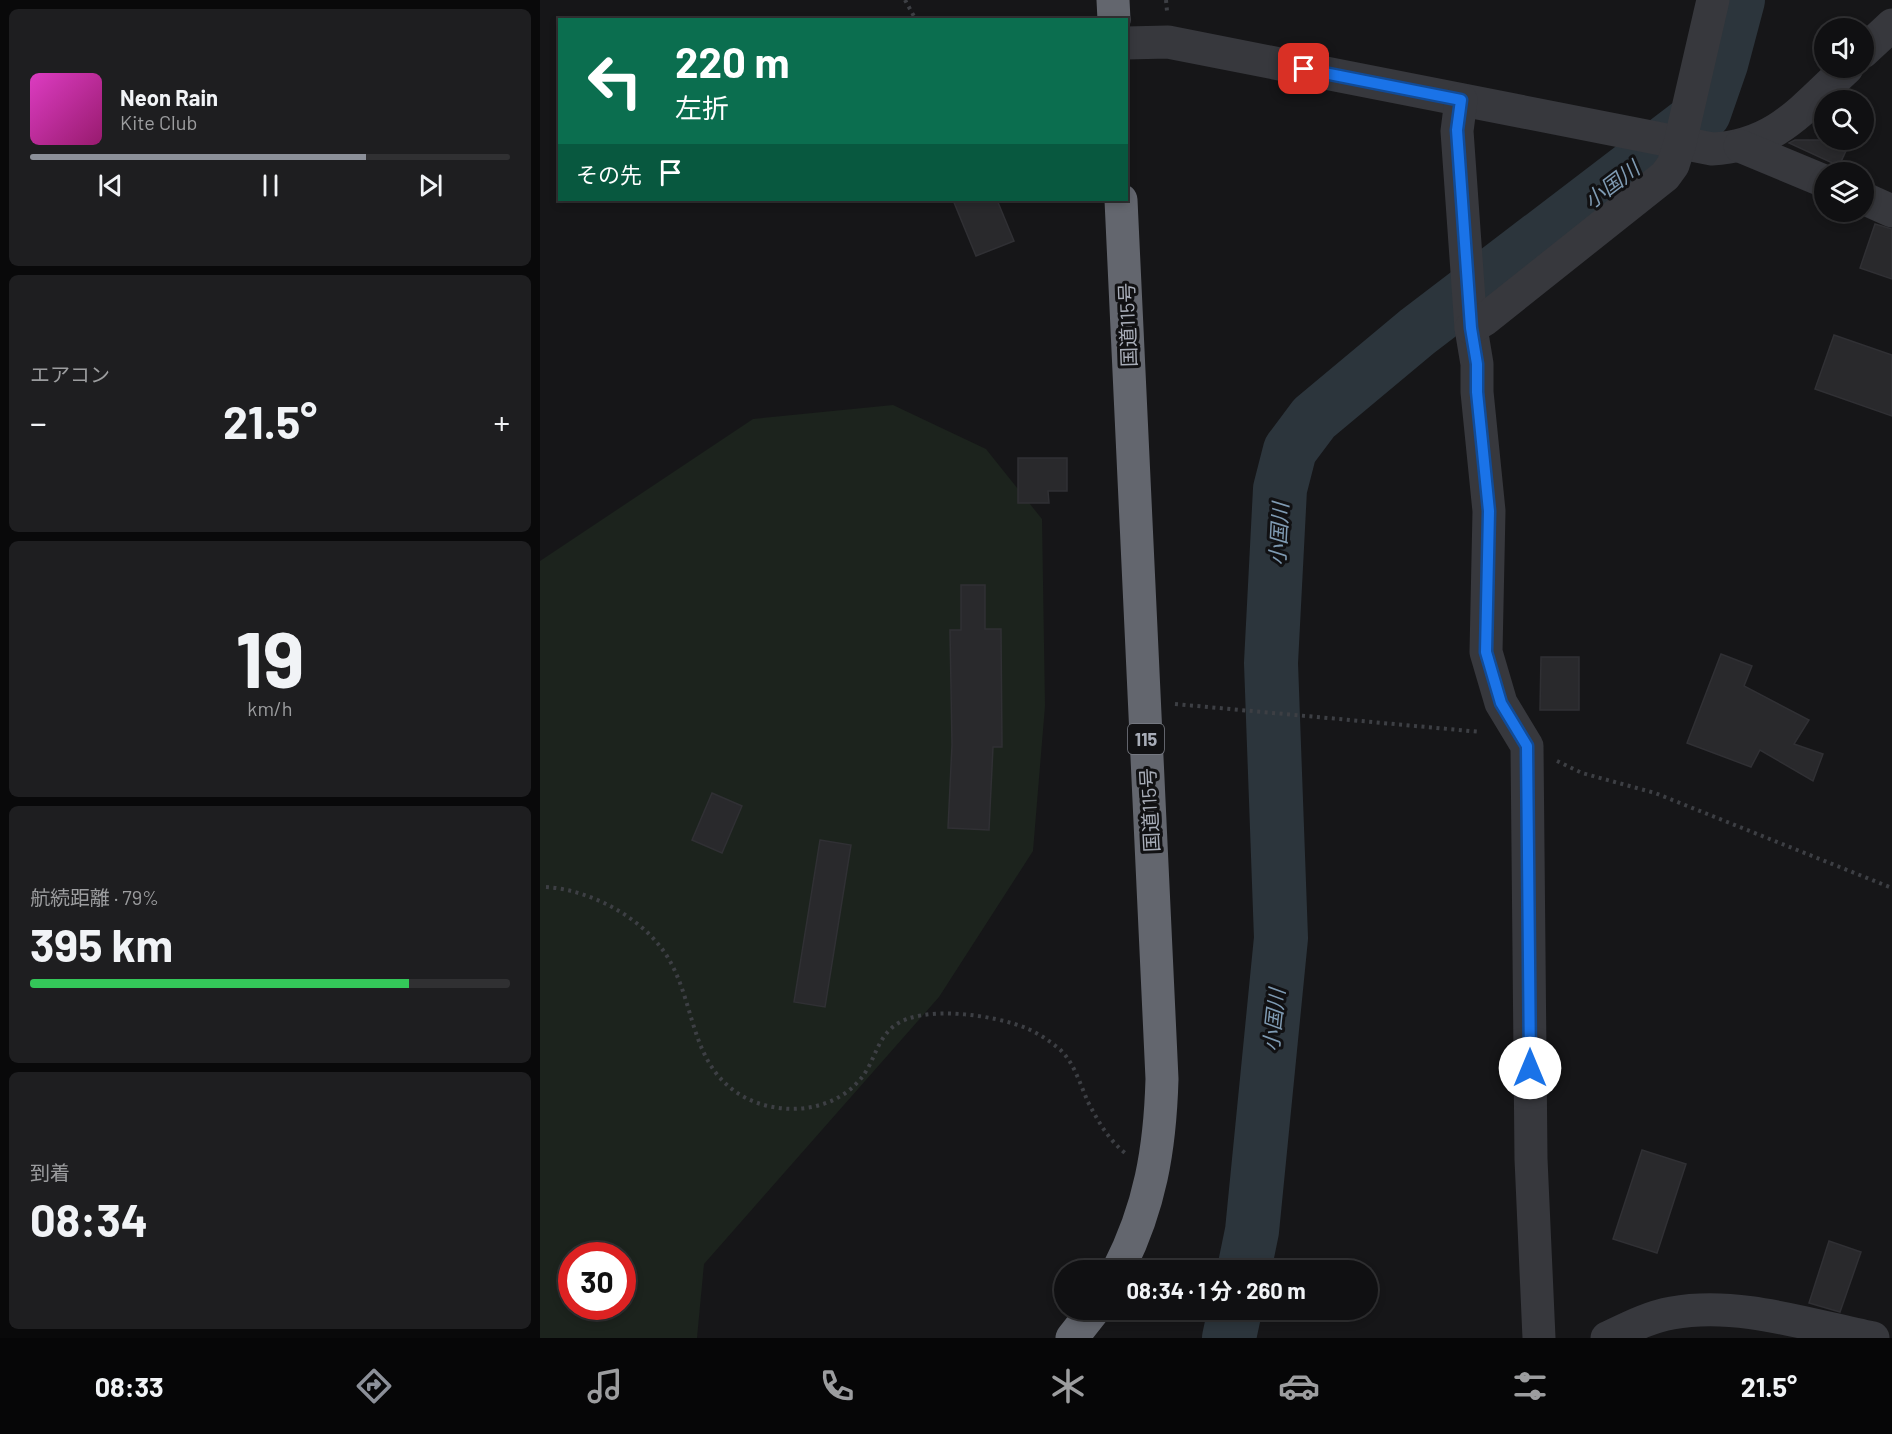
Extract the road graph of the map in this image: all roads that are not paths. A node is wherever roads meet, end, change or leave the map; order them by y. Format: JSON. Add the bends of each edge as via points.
{"nodes":[{"id":1,"x":1113,"y":0,"type":"edge"},
{"id":2,"x":1713,"y":0,"type":"edge"},
{"id":3,"x":1114,"y":18,"type":"edge"},
{"id":4,"x":1892,"y":26,"type":"edge"},
{"id":5,"x":1874,"y":42,"type":"edge"},
{"id":6,"x":1128,"y":43,"type":"edge"},
{"id":7,"x":1836,"y":78,"type":"edge"},
{"id":8,"x":1461,"y":100,"type":"junction"},
{"id":9,"x":1680,"y":143,"type":"junction"},
{"id":10,"x":1740,"y":146,"type":"junction"},
{"id":11,"x":1814,"y":177,"type":"edge"},
{"id":12,"x":1121,"y":201,"type":"edge"},
{"id":13,"x":1874,"y":203,"type":"edge"},
{"id":14,"x":1892,"y":211,"type":"edge"},
{"id":15,"x":1471,"y":328,"type":"junction"},
{"id":16,"x":1123,"y":1260,"type":"edge"},
{"id":17,"x":1539,"y":1338,"type":"edge"},
{"id":18,"x":1607,"y":1338,"type":"edge"},
{"id":19,"x":1873,"y":1338,"type":"edge"}],
"edges":[{"from":1,"to":3,"type":"highway"},
{"from":2,"to":9,"type":"street"},
{"from":4,"to":5,"type":"street"},
{"from":6,"to":8,"type":"street","via":[[1168,42]]},
{"from":7,"to":10,"type":"street","via":[[1772,134]]},
{"from":8,"to":9,"type":"street"},
{"from":8,"to":15,"type":"street","via":[[1457,130]]},
{"from":9,"to":10,"type":"street","via":[[1712,149]]},
{"from":9,"to":15,"type":"street","via":[[1665,176]]},
{"from":10,"to":11,"type":"street"},
{"from":12,"to":16,"type":"highway","name":"国道115号","number":"115","via":[[1162,1050],[1161,1117],[1155,1167],[1141,1221]]},
{"from":13,"to":14,"type":"street"},
{"from":15,"to":17,"type":"street","via":[[1489,511],[1486,652],[1501,703],[1527,746],[1531,1160]]},
{"from":18,"to":19,"type":"street","via":[[1670,1313],[1727,1309]]}]}
